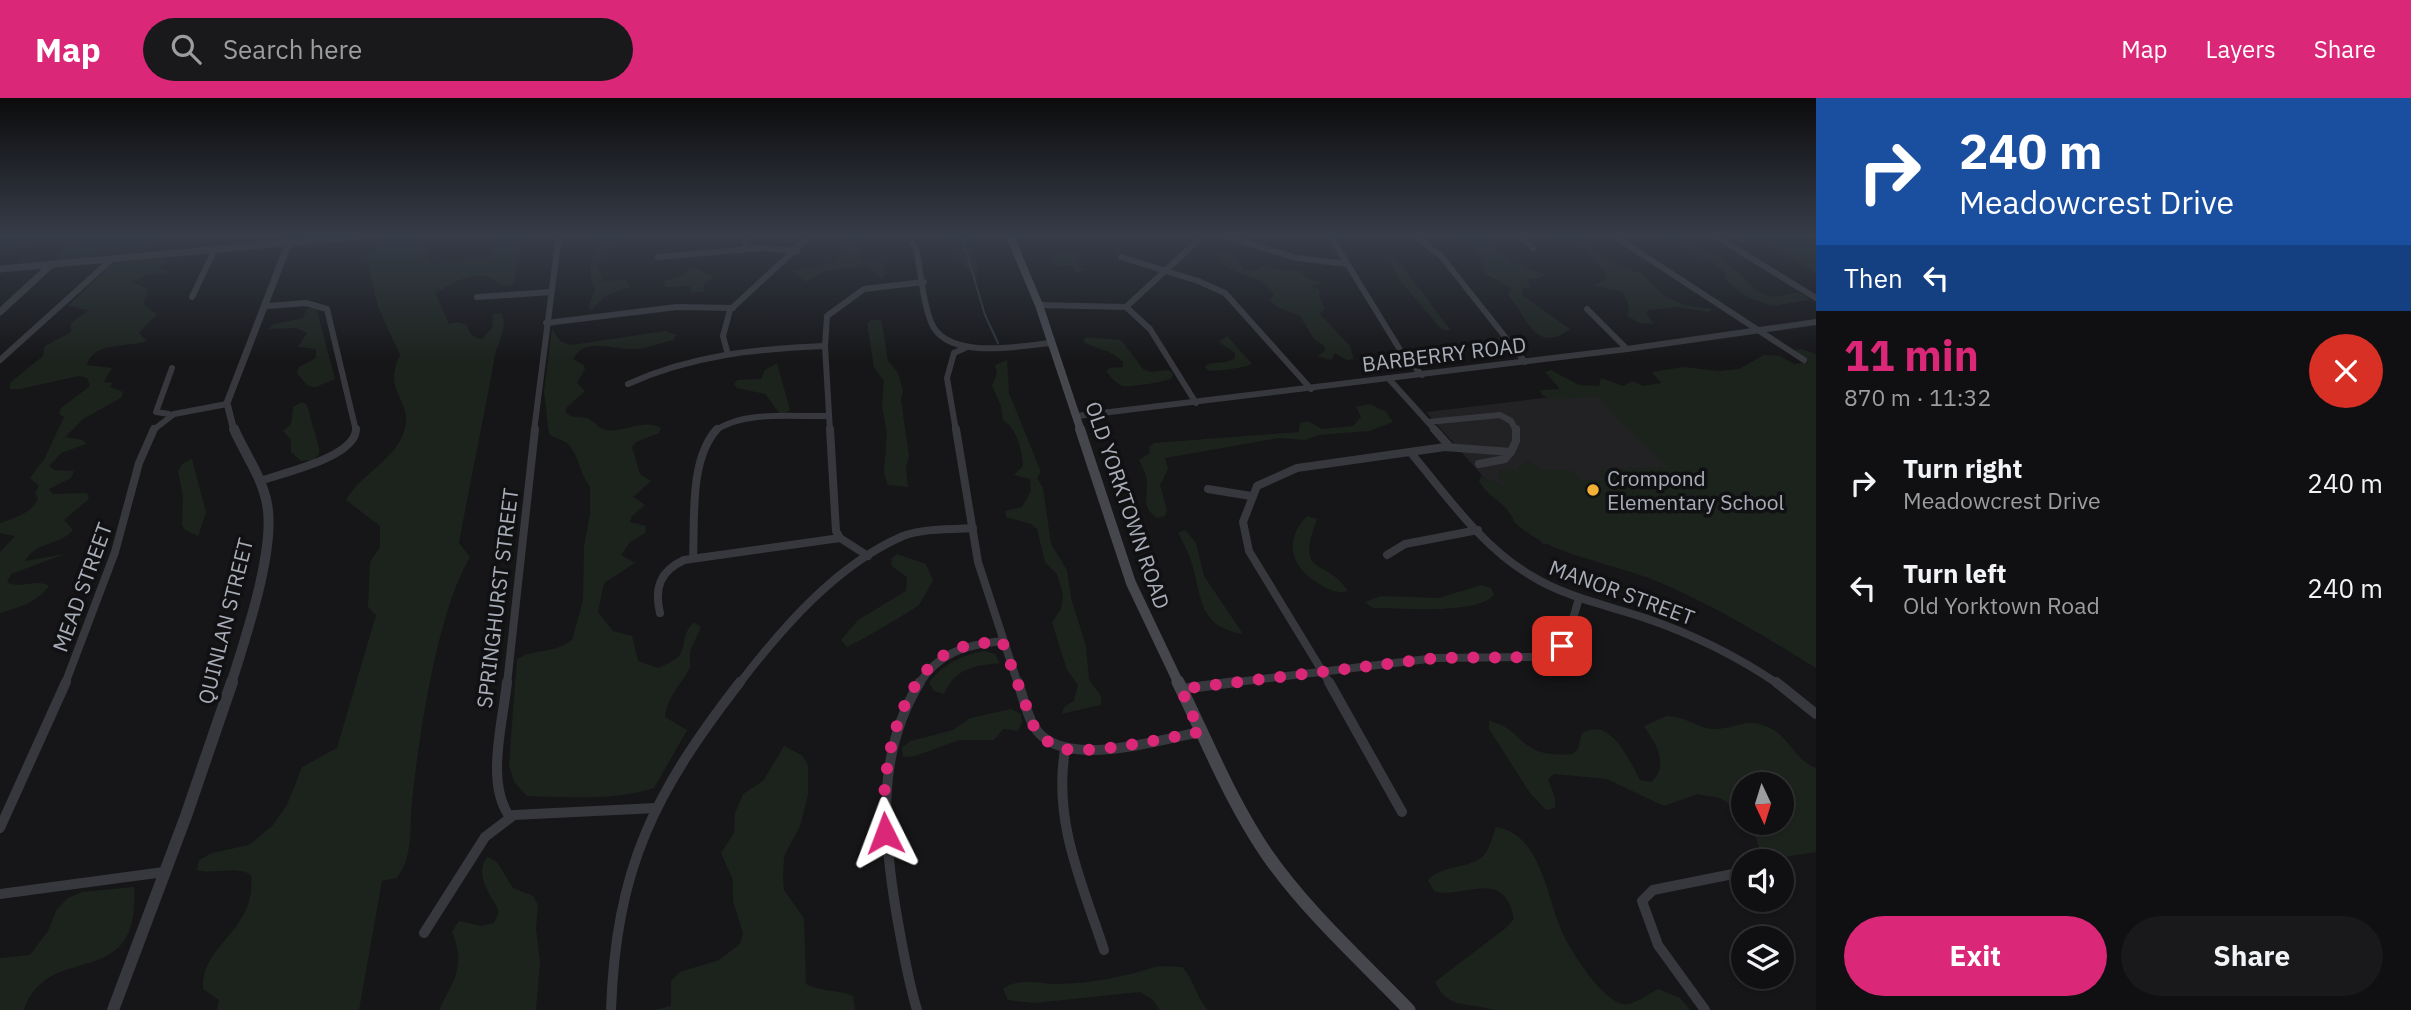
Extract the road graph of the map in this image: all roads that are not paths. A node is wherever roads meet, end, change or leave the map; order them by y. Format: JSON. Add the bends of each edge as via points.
{"nodes":[{"id":1,"x":39,"y":277,"type":"edge"},
{"id":2,"x":95,"y":277,"type":"edge"},
{"id":3,"x":202,"y":277,"type":"edge"},
{"id":4,"x":277,"y":277,"type":"edge"},
{"id":5,"x":553,"y":277,"type":"edge"},
{"id":6,"x":764,"y":277,"type":"edge"},
{"id":7,"x":923,"y":277,"type":"edge"},
{"id":8,"x":1027,"y":277,"type":"edge"},
{"id":9,"x":1156,"y":277,"type":"edge"},
{"id":10,"x":1182,"y":277,"type":"edge"},
{"id":11,"x":1355,"y":277,"type":"edge"},
{"id":12,"x":1457,"y":277,"type":"edge"},
{"id":13,"x":1675,"y":277,"type":"edge"},
{"id":14,"x":1781,"y":277,"type":"edge"},
{"id":15,"x":924,"y":282,"type":"junction"},
{"id":16,"x":551,"y":292,"type":"junction"},
{"id":17,"x":192,"y":297,"type":"dead end"},
{"id":18,"x":477,"y":297,"type":"dead end"},
{"id":19,"x":1816,"y":298,"type":"edge"},
{"id":20,"x":1039,"y":305,"type":"junction"},
{"id":21,"x":267,"y":306,"type":"junction"},
{"id":22,"x":1126,"y":307,"type":"junction"},
{"id":23,"x":733,"y":308,"type":"junction"},
{"id":24,"x":1587,"y":309,"type":"dead end"},
{"id":25,"x":0,"y":313,"type":"edge"},
{"id":26,"x":1816,"y":322,"type":"edge"},
{"id":27,"x":546,"y":323,"type":"junction"},
{"id":28,"x":1756,"y":331,"type":"junction"},
{"id":29,"x":1051,"y":343,"type":"junction"},
{"id":30,"x":825,"y":346,"type":"junction"},
{"id":31,"x":965,"y":348,"type":"junction"},
{"id":32,"x":1627,"y":349,"type":"junction"},
{"id":33,"x":727,"y":351,"type":"junction"},
{"id":34,"x":0,"y":360,"type":"edge"},
{"id":35,"x":1804,"y":360,"type":"dead end"},
{"id":36,"x":1525,"y":362,"type":"junction"},
{"id":37,"x":172,"y":368,"type":"dead end"},
{"id":38,"x":1422,"y":375,"type":"junction"},
{"id":39,"x":1389,"y":379,"type":"junction"},
{"id":40,"x":628,"y":384,"type":"dead end"},
{"id":41,"x":1311,"y":389,"type":"junction"},
{"id":42,"x":1196,"y":403,"type":"junction"},
{"id":43,"x":227,"y":404,"type":"junction"},
{"id":44,"x":169,"y":414,"type":"junction"},
{"id":45,"x":829,"y":416,"type":"junction"},
{"id":46,"x":1077,"y":416,"type":"junction"},
{"id":47,"x":1427,"y":422,"type":"junction"},
{"id":48,"x":1450,"y":447,"type":"junction"},
{"id":49,"x":1511,"y":452,"type":"junction"},
{"id":50,"x":1411,"y":453,"type":"junction"},
{"id":51,"x":1479,"y":464,"type":"dead end"},
{"id":52,"x":260,"y":481,"type":"junction"},
{"id":53,"x":1208,"y":489,"type":"dead end"},
{"id":54,"x":1251,"y":496,"type":"junction"},
{"id":55,"x":972,"y":528,"type":"junction"},
{"id":56,"x":1478,"y":530,"type":"junction"},
{"id":57,"x":840,"y":538,"type":"junction"},
{"id":58,"x":1387,"y":555,"type":"dead end"},
{"id":59,"x":868,"y":556,"type":"junction"},
{"id":60,"x":693,"y":558,"type":"junction"},
{"id":61,"x":1579,"y":598,"type":"junction"},
{"id":62,"x":660,"y":613,"type":"dead end"},
{"id":63,"x":1002,"y":641,"type":"junction"},
{"id":64,"x":1324,"y":672,"type":"junction"},
{"id":65,"x":1181,"y":689,"type":"junction"},
{"id":66,"x":1816,"y":714,"type":"edge"},
{"id":67,"x":1200,"y":732,"type":"junction"},
{"id":68,"x":1065,"y":750,"type":"junction"},
{"id":69,"x":656,"y":808,"type":"junction"},
{"id":70,"x":1402,"y":812,"type":"dead end"},
{"id":71,"x":510,"y":817,"type":"junction"},
{"id":72,"x":0,"y":828,"type":"edge"},
{"id":73,"x":164,"y":872,"type":"junction"},
{"id":74,"x":1731,"y":874,"type":"edge"},
{"id":75,"x":0,"y":894,"type":"edge"},
{"id":76,"x":424,"y":933,"type":"dead end"},
{"id":77,"x":1104,"y":950,"type":"dead end"},
{"id":78,"x":113,"y":1010,"type":"edge"},
{"id":79,"x":611,"y":1010,"type":"edge"},
{"id":80,"x":918,"y":1010,"type":"edge"},
{"id":81,"x":1409,"y":1010,"type":"edge"},
{"id":82,"x":1704,"y":1010,"type":"edge"}],
"edges":[{"from":1,"to":25,"type":"street"},
{"from":2,"to":34,"type":"street"},
{"from":3,"to":17,"type":"street"},
{"from":4,"to":21,"type":"street"},
{"from":5,"to":16,"type":"street","name":"SPRINGHURST STREET"},
{"from":6,"to":23,"type":"street"},
{"from":7,"to":15,"type":"street"},
{"from":8,"to":20,"type":"main road","name":"OLD YORKTOWN ROAD"},
{"from":9,"to":22,"type":"street"},
{"from":10,"to":41,"type":"street","via":[[1232,298]]},
{"from":11,"to":38,"type":"street","via":[[1402,353]]},
{"from":12,"to":36,"type":"street"},
{"from":13,"to":28,"type":"street"},
{"from":14,"to":19,"type":"street"},
{"from":15,"to":30,"type":"street","via":[[872,287],[853,295],[827,316]]},
{"from":15,"to":31,"type":"street","via":[[934,330]]},
{"from":16,"to":18,"type":"street"},
{"from":16,"to":27,"type":"street","name":"SPRINGHURST STREET"},
{"from":20,"to":22,"type":"street"},
{"from":20,"to":29,"type":"main road","name":"OLD YORKTOWN ROAD"},
{"from":21,"to":43,"type":"street"},
{"from":21,"to":52,"type":"street","via":[[309,303],[327,309],[358,427],[349,446],[331,457]]},
{"from":22,"to":42,"type":"street","via":[[1150,329]]},
{"from":23,"to":27,"type":"street","via":[[677,307]]},
{"from":23,"to":33,"type":"street","via":[[724,331]]},
{"from":24,"to":32,"type":"street"},
{"from":26,"to":28,"type":"street","name":"BARBERRY ROAD"},
{"from":27,"to":71,"type":"street","name":"SPRINGHURST STREET","via":[[496,786]]},
{"from":28,"to":32,"type":"street","name":"BARBERRY ROAD"},
{"from":28,"to":35,"type":"street"},
{"from":29,"to":31,"type":"street"},
{"from":29,"to":46,"type":"main road","name":"OLD YORKTOWN ROAD"},
{"from":30,"to":33,"type":"street"},
{"from":30,"to":45,"type":"street"},
{"from":31,"to":55,"type":"street","via":[[954,354],[947,378]]},
{"from":32,"to":36,"type":"street","name":"BARBERRY ROAD"},
{"from":33,"to":40,"type":"street","via":[[673,363]]},
{"from":36,"to":38,"type":"street","name":"BARBERRY ROAD"},
{"from":37,"to":44,"type":"street","via":[[156,412]]},
{"from":38,"to":39,"type":"street","name":"BARBERRY ROAD"},
{"from":39,"to":41,"type":"street","name":"BARBERRY ROAD"},
{"from":39,"to":47,"type":"street"},
{"from":41,"to":42,"type":"street","name":"BARBERRY ROAD"},
{"from":42,"to":46,"type":"street","name":"BARBERRY ROAD"},
{"from":43,"to":44,"type":"street"},
{"from":43,"to":52,"type":"street","name":"QUINLAN STREET"},
{"from":44,"to":72,"type":"street","name":"MEAD STREET","via":[[159,421],[145,445],[90,619],[35,756]]},
{"from":45,"to":57,"type":"street"},
{"from":45,"to":60,"type":"street","via":[[732,424],[712,433],[702,456]]},
{"from":46,"to":65,"type":"main road","name":"OLD YORKTOWN ROAD","via":[[1131,583]]},
{"from":47,"to":48,"type":"street"},
{"from":47,"to":49,"type":"street","via":[[1505,416],[1516,426]]},
{"from":48,"to":49,"type":"street"},
{"from":48,"to":50,"type":"street"},
{"from":49,"to":51,"type":"street","via":[[1505,459]]},
{"from":50,"to":54,"type":"street","via":[[1297,468],[1268,479]]},
{"from":50,"to":56,"type":"street","name":"MANOR STREET"},
{"from":52,"to":73,"type":"street","name":"QUINLAN STREET","via":[[268,536],[241,652]]},
{"from":53,"to":54,"type":"street"},
{"from":54,"to":64,"type":"street","via":[[1243,522],[1249,551]]},
{"from":55,"to":59,"type":"street","via":[[906,535]]},
{"from":55,"to":63,"type":"street"},
{"from":56,"to":58,"type":"street","via":[[1405,544]]},
{"from":56,"to":61,"type":"street","name":"MANOR STREET","via":[[1527,574]]},
{"from":57,"to":59,"type":"street"},
{"from":57,"to":60,"type":"street"},
{"from":59,"to":69,"type":"street","via":[[786,627],[747,673],[703,731]]},
{"from":60,"to":62,"type":"street","via":[[675,563],[662,574],[656,594]]},
{"from":61,"to":64,"type":"street","via":[[1567,640],[1546,655],[1436,658]]},
{"from":61,"to":66,"type":"street","name":"MANOR STREET","via":[[1714,646],[1765,674]]},
{"from":63,"to":68,"type":"street","via":[[1034,727],[1043,739]]},
{"from":63,"to":80,"type":"street","via":[[957,649],[937,662],[911,696],[892,738],[883,812],[904,956]]},
{"from":64,"to":65,"type":"street"},
{"from":64,"to":70,"type":"street"},
{"from":65,"to":67,"type":"main road","name":"OLD YORKTOWN ROAD"},
{"from":67,"to":68,"type":"street"},
{"from":67,"to":81,"type":"main road","name":"OLD YORKTOWN ROAD","via":[[1238,807],[1279,872]]},
{"from":68,"to":77,"type":"street","via":[[1060,787],[1063,824]]},
{"from":69,"to":71,"type":"street","via":[[542,811]]},
{"from":69,"to":79,"type":"street","via":[[640,843],[624,900]]},
{"from":71,"to":76,"type":"street","via":[[485,838]]},
{"from":73,"to":75,"type":"street"},
{"from":73,"to":78,"type":"street","name":"QUINLAN STREET"},
{"from":74,"to":82,"type":"street","via":[[1653,890],[1642,901],[1648,928]]}]}
